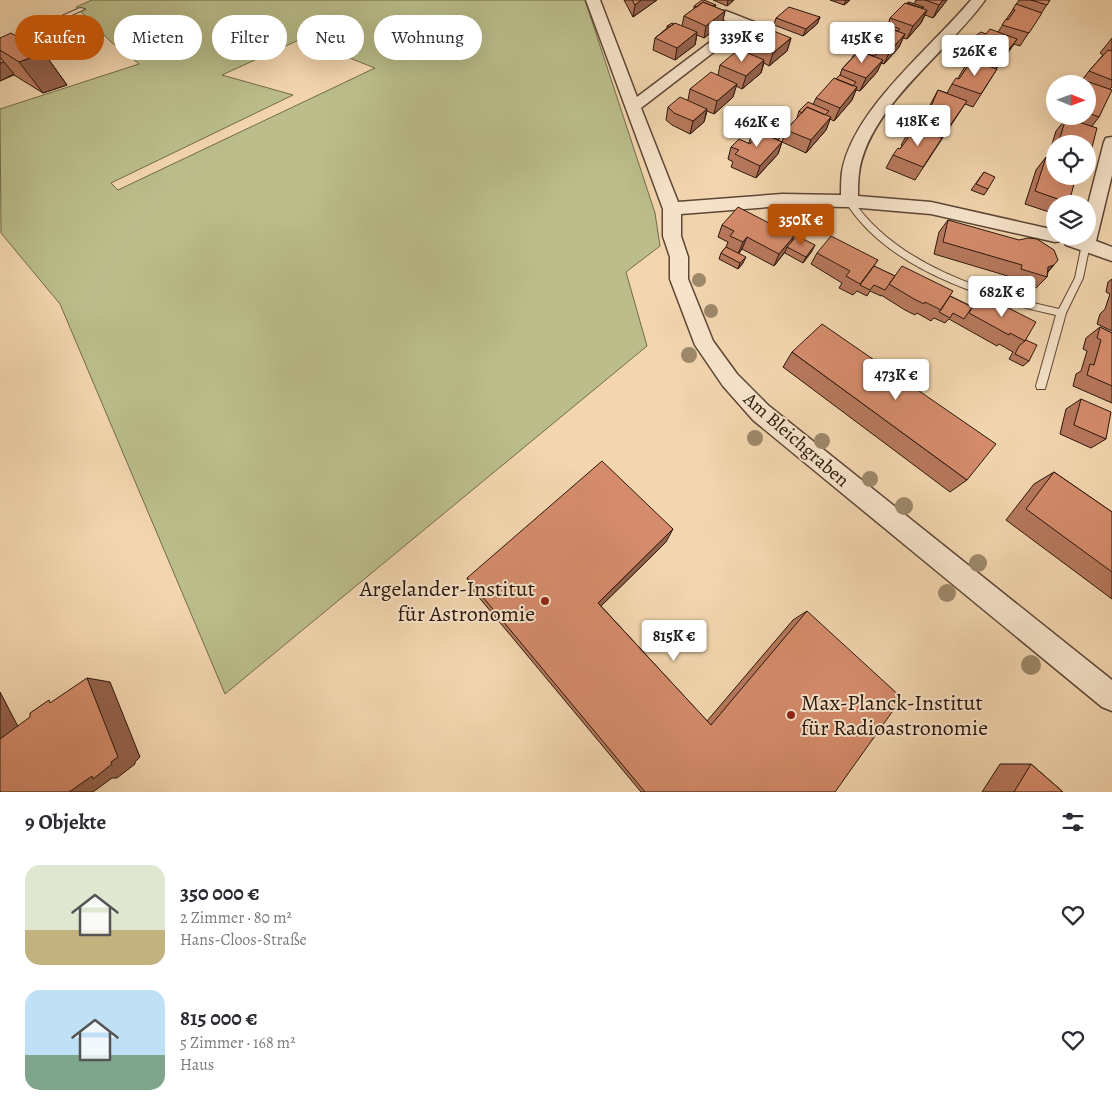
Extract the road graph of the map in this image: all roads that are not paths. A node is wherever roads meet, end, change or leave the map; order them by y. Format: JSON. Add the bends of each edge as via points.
{"nodes":[{"id":1,"x":593,"y":0,"type":"edge"},
{"id":2,"x":978,"y":0,"type":"edge"},
{"id":3,"x":82,"y":9,"type":"dead end"},
{"id":4,"x":721,"y":14,"type":"edge"},
{"id":5,"x":744,"y":23,"type":"junction"},
{"id":6,"x":767,"y":32,"type":"edge"},
{"id":7,"x":0,"y":45,"type":"edge"},
{"id":8,"x":633,"y":107,"type":"junction"},
{"id":9,"x":1112,"y":142,"type":"edge"},
{"id":10,"x":849,"y":200,"type":"junction"},
{"id":11,"x":1096,"y":205,"type":"edge"},
{"id":12,"x":672,"y":209,"type":"junction"},
{"id":13,"x":1046,"y":234,"type":"edge"},
{"id":14,"x":1086,"y":245,"type":"edge"},
{"id":15,"x":1089,"y":245,"type":"edge"},
{"id":16,"x":1112,"y":254,"type":"edge"},
{"id":17,"x":1061,"y":313,"type":"junction"},
{"id":18,"x":1041,"y":386,"type":"dead end"},
{"id":19,"x":1112,"y":697,"type":"edge"}],
"edges":[{"from":1,"to":8,"type":"street","name":"Am Bleichgraben"},
{"from":2,"to":10,"type":"street","via":[[872,119],[850,168]]},
{"from":3,"to":7,"type":"lane"},
{"from":4,"to":5,"type":"street"},
{"from":5,"to":6,"type":"street"},
{"from":5,"to":8,"type":"street"},
{"from":8,"to":12,"type":"street","name":"Am Bleichgraben"},
{"from":9,"to":11,"type":"street"},
{"from":10,"to":12,"type":"street","via":[[782,200]]},
{"from":10,"to":13,"type":"street","via":[[931,208]]},
{"from":10,"to":17,"type":"lane","via":[[862,220],[881,238],[913,259],[973,288]]},
{"from":12,"to":19,"type":"street","name":"Am Bleichgraben","via":[[672,236],[679,257],[679,279],[705,345],[730,380],[768,420]]},
{"from":14,"to":17,"type":"lane","via":[[1079,278]]},
{"from":15,"to":16,"type":"street"},
{"from":17,"to":18,"type":"lane"}]}
